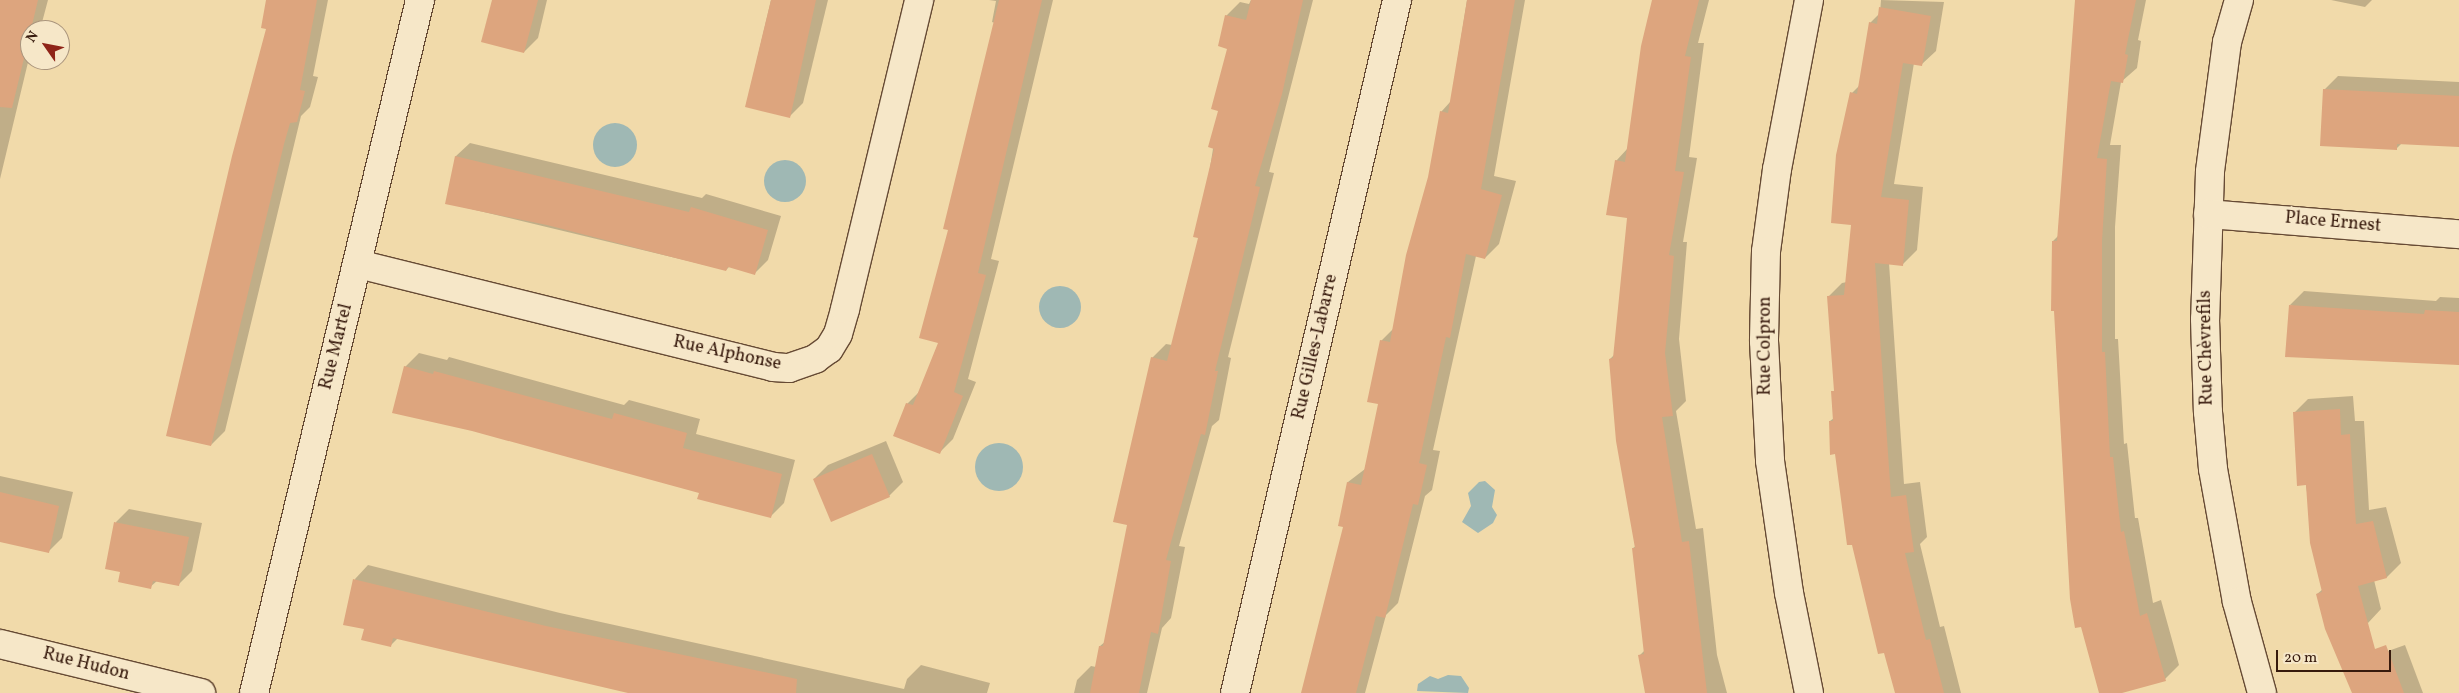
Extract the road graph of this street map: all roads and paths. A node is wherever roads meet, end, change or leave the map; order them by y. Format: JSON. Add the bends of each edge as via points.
{"nodes":[{"id":1,"x":420,"y":0,"type":"edge"},
{"id":2,"x":919,"y":0,"type":"edge"},
{"id":3,"x":1397,"y":0,"type":"edge"},
{"id":4,"x":1809,"y":0,"type":"edge"},
{"id":5,"x":2239,"y":0,"type":"edge"},
{"id":6,"x":2208,"y":214,"type":"junction"},
{"id":7,"x":2459,"y":234,"type":"edge"},
{"id":8,"x":358,"y":264,"type":"junction"},
{"id":9,"x":0,"y":644,"type":"edge"},
{"id":10,"x":201,"y":693,"type":"edge"},
{"id":11,"x":254,"y":693,"type":"edge"},
{"id":12,"x":1235,"y":693,"type":"edge"},
{"id":13,"x":1809,"y":693,"type":"edge"},
{"id":14,"x":2262,"y":693,"type":"edge"}],
"edges":[{"from":1,"to":8,"type":"street","name":"Rue Martel"},
{"from":2,"to":8,"type":"street","name":"Rue Alphonse","via":[[838,334],[829,350],[809,362],[788,368],[773,367]]},
{"from":3,"to":12,"type":"street","name":"Rue Gilles-Labarre"},
{"from":4,"to":13,"type":"street","name":"Rue Colpron","via":[[1766,251],[1764,341],[1770,461],[1789,593]]},
{"from":5,"to":6,"type":"street","name":"Rue Chèvrefils","via":[[2216,114]]},
{"from":6,"to":7,"type":"street","name":"Place Ernest"},
{"from":6,"to":14,"type":"street","name":"Rue Chèvrefils","via":[[2205,319],[2212,469],[2237,602]]},
{"from":8,"to":11,"type":"street","name":"Rue Martel"},
{"from":9,"to":10,"type":"street","name":"Rue Hudon"}]}
